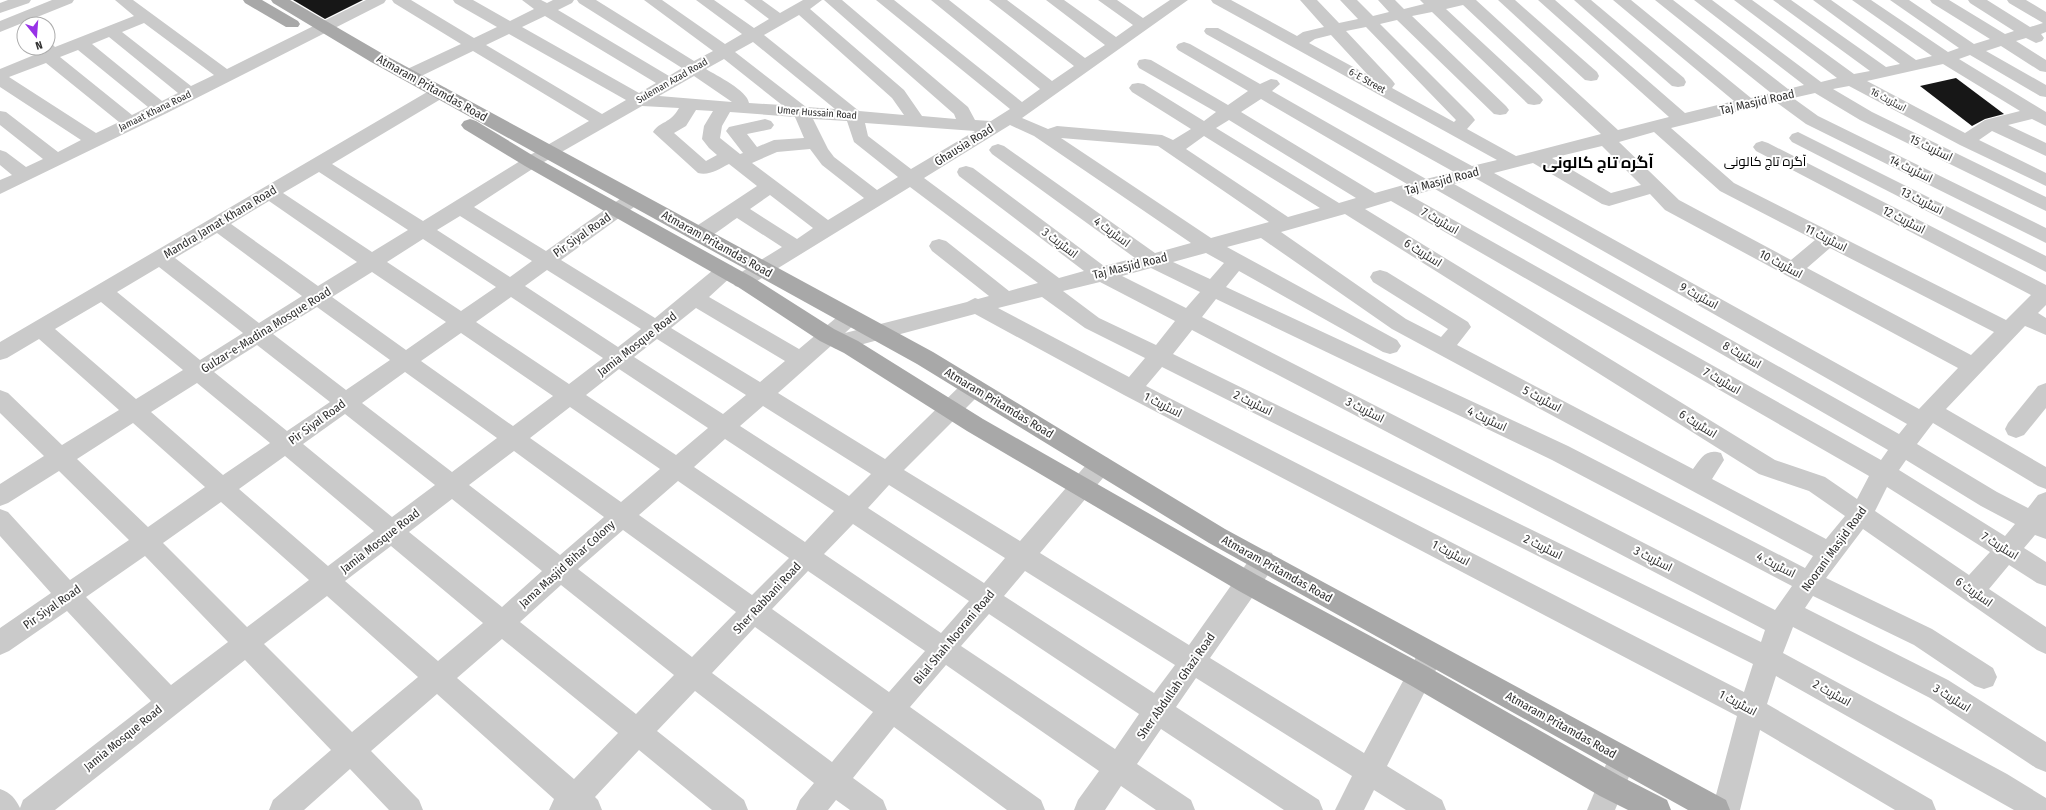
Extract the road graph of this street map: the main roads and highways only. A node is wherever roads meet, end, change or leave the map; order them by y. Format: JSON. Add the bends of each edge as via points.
{"nodes":[{"id":1,"x":251,"y":0,"type":"edge"},
{"id":2,"x":279,"y":0,"type":"edge"},
{"id":3,"x":317,"y":31,"type":"junction"},
{"id":4,"x":434,"y":96,"type":"junction"},
{"id":5,"x":626,"y":204,"type":"junction"},
{"id":6,"x":1425,"y":665,"type":"junction"},
{"id":7,"x":1606,"y":798,"type":"edge"},
{"id":8,"x":1656,"y":810,"type":"edge"},
{"id":9,"x":1716,"y":810,"type":"edge"}],
"edges":[{"from":1,"to":3,"type":"main road","name":"Atmaram Pritamdas Road"},
{"from":2,"to":3,"type":"main road","name":"Atmaram Pritamdas Road"},
{"from":3,"to":4,"type":"main road","name":"Atmaram Pritamdas Road"},
{"from":3,"to":4,"type":"main road","name":"Atmaram Pritamdas Road","via":[[409,75]]},
{"from":4,"to":5,"type":"main road","name":"Atmaram Pritamdas Road"},
{"from":5,"to":6,"type":"main road","name":"Atmaram Pritamdas Road","via":[[698,234],[878,332],[1263,561]]},
{"from":5,"to":6,"type":"main road","name":"Atmaram Pritamdas Road","via":[[734,276],[950,409],[1248,583]]},
{"from":6,"to":7,"type":"main road","name":"Atmaram Pritamdas Road"},
{"from":6,"to":9,"type":"main road","name":"Atmaram Pritamdas Road","via":[[1622,760]]},
{"from":7,"to":8,"type":"main road","name":"Atmaram Pritamdas Road"}]}
